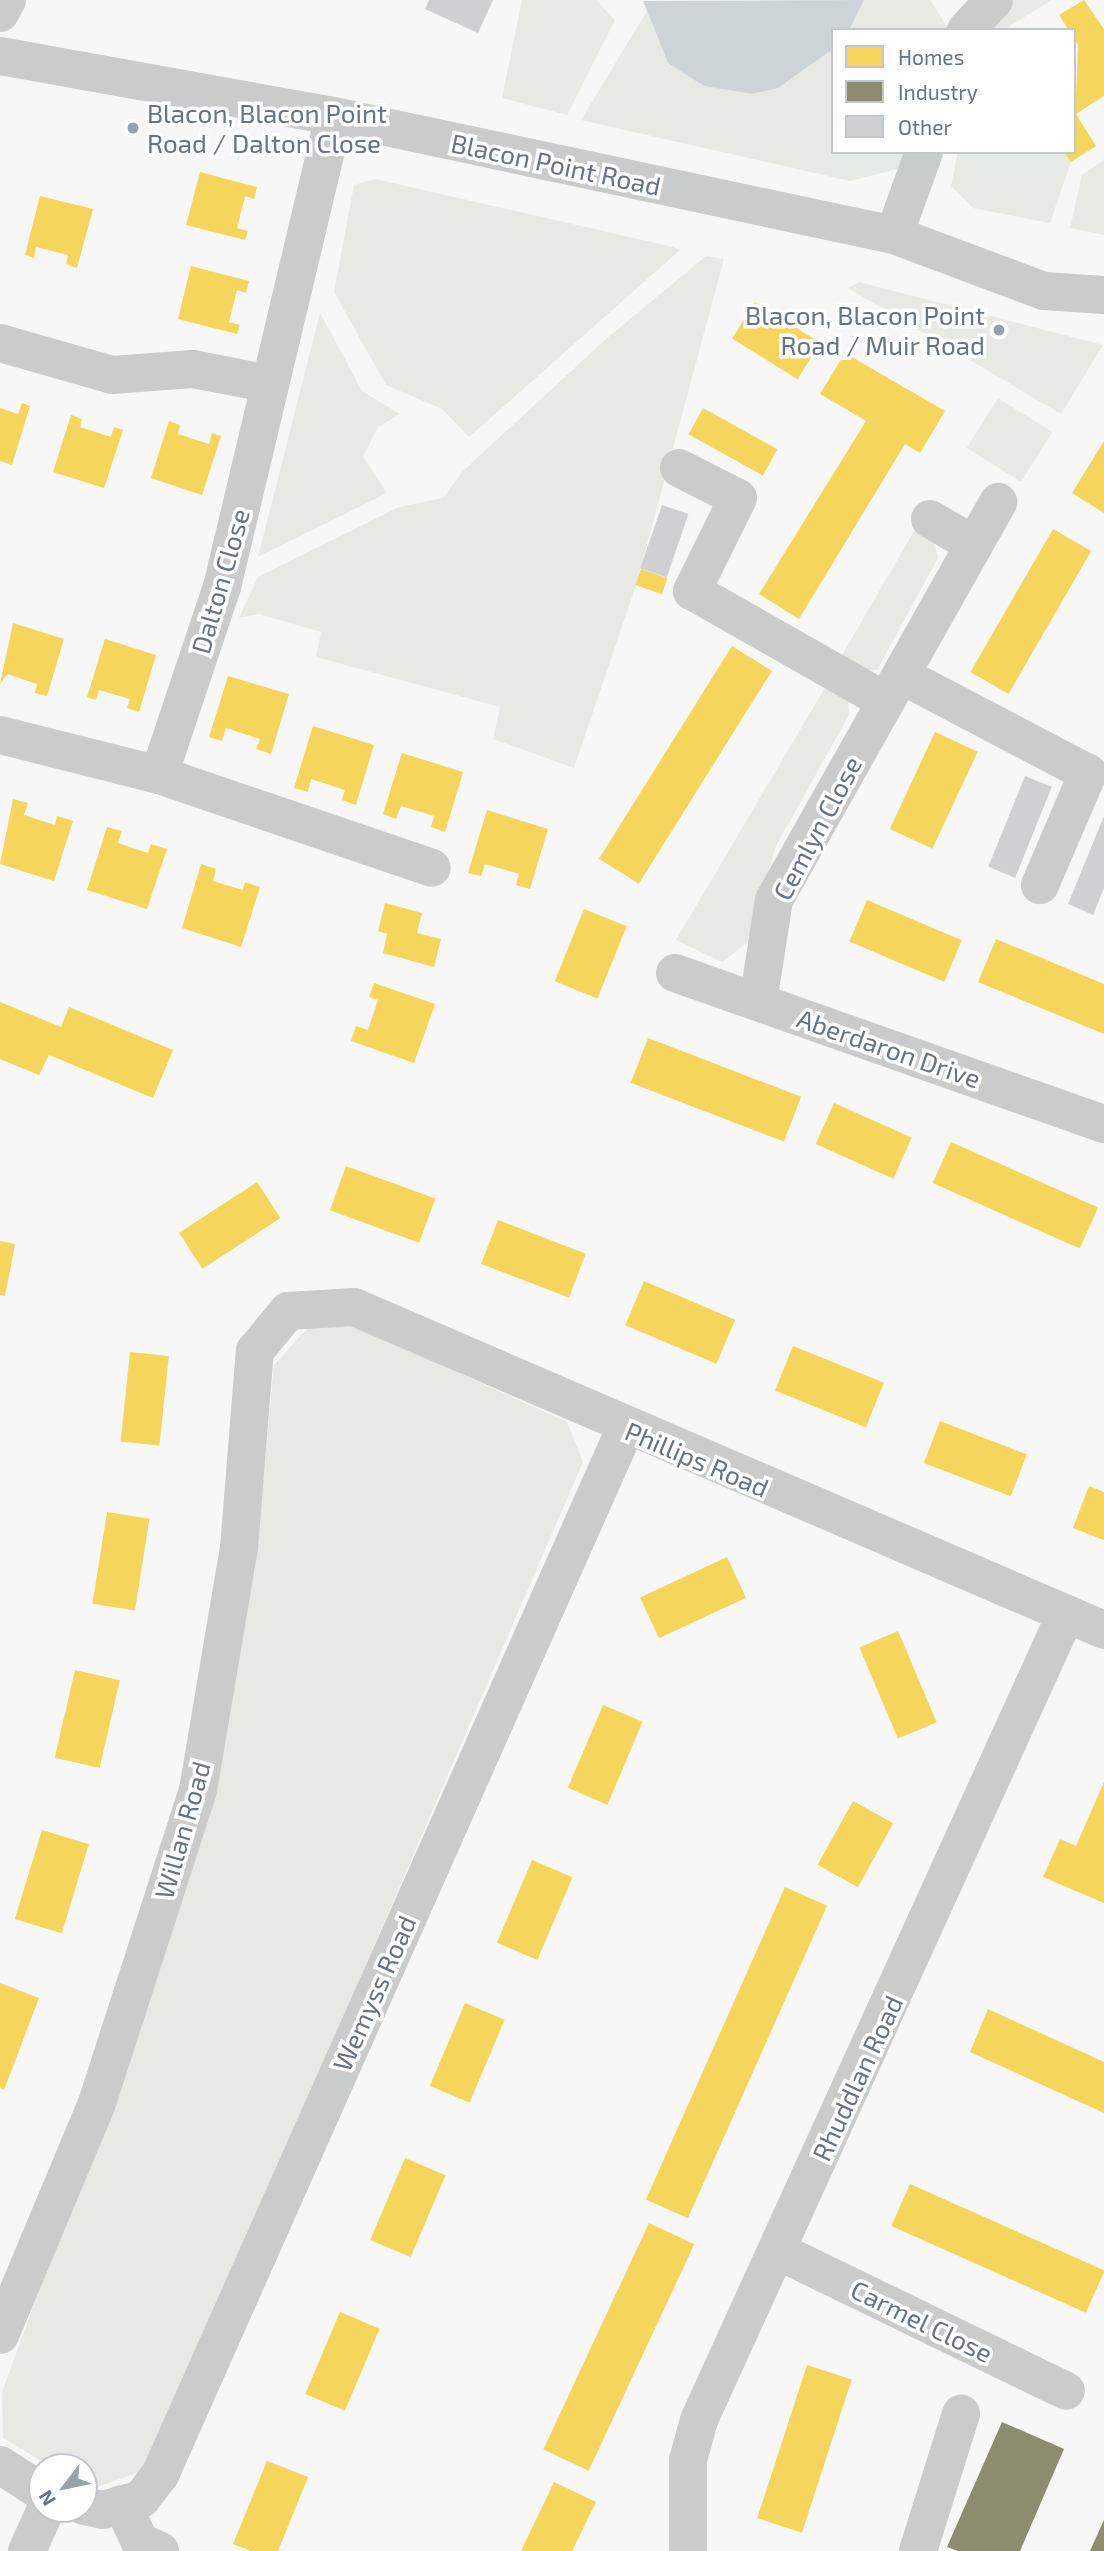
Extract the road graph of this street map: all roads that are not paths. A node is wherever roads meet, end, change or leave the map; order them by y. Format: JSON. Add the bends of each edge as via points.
{"nodes":[{"id":1,"x":7,"y":0,"type":"edge"},
{"id":2,"x":994,"y":0,"type":"edge"},
{"id":3,"x":0,"y":13,"type":"edge"},
{"id":4,"x":968,"y":28,"type":"edge"},
{"id":5,"x":0,"y":56,"type":"edge"},
{"id":6,"x":334,"y":117,"type":"junction"},
{"id":7,"x":923,"y":154,"type":"edge"},
{"id":8,"x":894,"y":235,"type":"junction"},
{"id":9,"x":1104,"y":295,"type":"edge"},
{"id":10,"x":0,"y":343,"type":"edge"},
{"id":11,"x":270,"y":384,"type":"junction"},
{"id":12,"x":679,"y":468,"type":"dead end"},
{"id":13,"x":998,"y":502,"type":"dead end"},
{"id":14,"x":930,"y":519,"type":"dead end"},
{"id":15,"x":974,"y":545,"type":"junction"},
{"id":16,"x":894,"y":688,"type":"junction"},
{"id":17,"x":0,"y":735,"type":"edge"},
{"id":18,"x":159,"y":775,"type":"junction"},
{"id":19,"x":432,"y":868,"type":"dead end"},
{"id":20,"x":1040,"y":885,"type":"dead end"},
{"id":21,"x":675,"y":973,"type":"dead end"},
{"id":22,"x":758,"y":1002,"type":"junction"},
{"id":23,"x":1104,"y":1124,"type":"edge"},
{"id":24,"x":288,"y":1311,"type":"joint"},
{"id":25,"x":625,"y":1429,"type":"junction"},
{"id":26,"x":1066,"y":1614,"type":"junction"},
{"id":27,"x":1104,"y":1630,"type":"edge"},
{"id":28,"x":778,"y":2251,"type":"junction"},
{"id":29,"x":0,"y":2335,"type":"edge"},
{"id":30,"x":1066,"y":2391,"type":"dead end"},
{"id":31,"x":961,"y":2414,"type":"dead end"},
{"id":32,"x":0,"y":2465,"type":"edge"},
{"id":33,"x":28,"y":2483,"type":"edge"},
{"id":34,"x":122,"y":2504,"type":"junction"},
{"id":35,"x":98,"y":2509,"type":"edge"},
{"id":36,"x":40,"y":2523,"type":"edge"},
{"id":37,"x":27,"y":2551,"type":"edge"},
{"id":38,"x":160,"y":2551,"type":"edge"},
{"id":39,"x":688,"y":2551,"type":"edge"},
{"id":40,"x":918,"y":2551,"type":"edge"}],
"edges":[{"from":1,"to":3,"type":"street"},
{"from":2,"to":4,"type":"street"},
{"from":5,"to":6,"type":"street","name":"Blacon Point Road"},
{"from":6,"to":8,"type":"street","name":"Blacon Point Road"},
{"from":6,"to":11,"type":"street","name":"Dalton Close"},
{"from":7,"to":8,"type":"street"},
{"from":8,"to":9,"type":"street","name":"Blacon Point Road","via":[[1044,291]]},
{"from":10,"to":11,"type":"street","via":[[112,375],[194,369]]},
{"from":11,"to":18,"type":"street","name":"Dalton Close","via":[[222,587]]},
{"from":12,"to":16,"type":"street","via":[[738,498],[692,591],[827,670]]},
{"from":13,"to":15,"type":"street","name":"Cemlyn Close"},
{"from":14,"to":15,"type":"street"},
{"from":15,"to":16,"type":"street","name":"Cemlyn Close"},
{"from":16,"to":20,"type":"street","via":[[1088,773]]},
{"from":16,"to":22,"type":"street","name":"Cemlyn Close","via":[[774,901]]},
{"from":17,"to":18,"type":"street"},
{"from":18,"to":19,"type":"street"},
{"from":21,"to":22,"type":"street","name":"Aberdaron Drive"},
{"from":22,"to":23,"type":"street","name":"Aberdaron Drive"},
{"from":24,"to":25,"type":"street","name":"Phillips Road","via":[[354,1307]]},
{"from":24,"to":29,"type":"street","name":"Willan Road","via":[[255,1351],[239,1548],[198,1790],[96,2106]]},
{"from":25,"to":26,"type":"street","name":"Phillips Road"},
{"from":25,"to":34,"type":"street","name":"Wemyss Road","via":[[160,2475],[141,2499]]},
{"from":26,"to":27,"type":"street","name":"Phillips Road"},
{"from":26,"to":28,"type":"street","name":"Rhuddlan Road"},
{"from":28,"to":30,"type":"street","name":"Carmel Close"},
{"from":28,"to":39,"type":"street","name":"Rhuddlan Road","via":[[699,2420],[688,2459]]},
{"from":31,"to":40,"type":"street"},
{"from":32,"to":33,"type":"street"},
{"from":34,"to":35,"type":"street","name":"Wemyss Road"},
{"from":34,"to":38,"type":"street","via":[[139,2542]]},
{"from":36,"to":37,"type":"street"}]}
